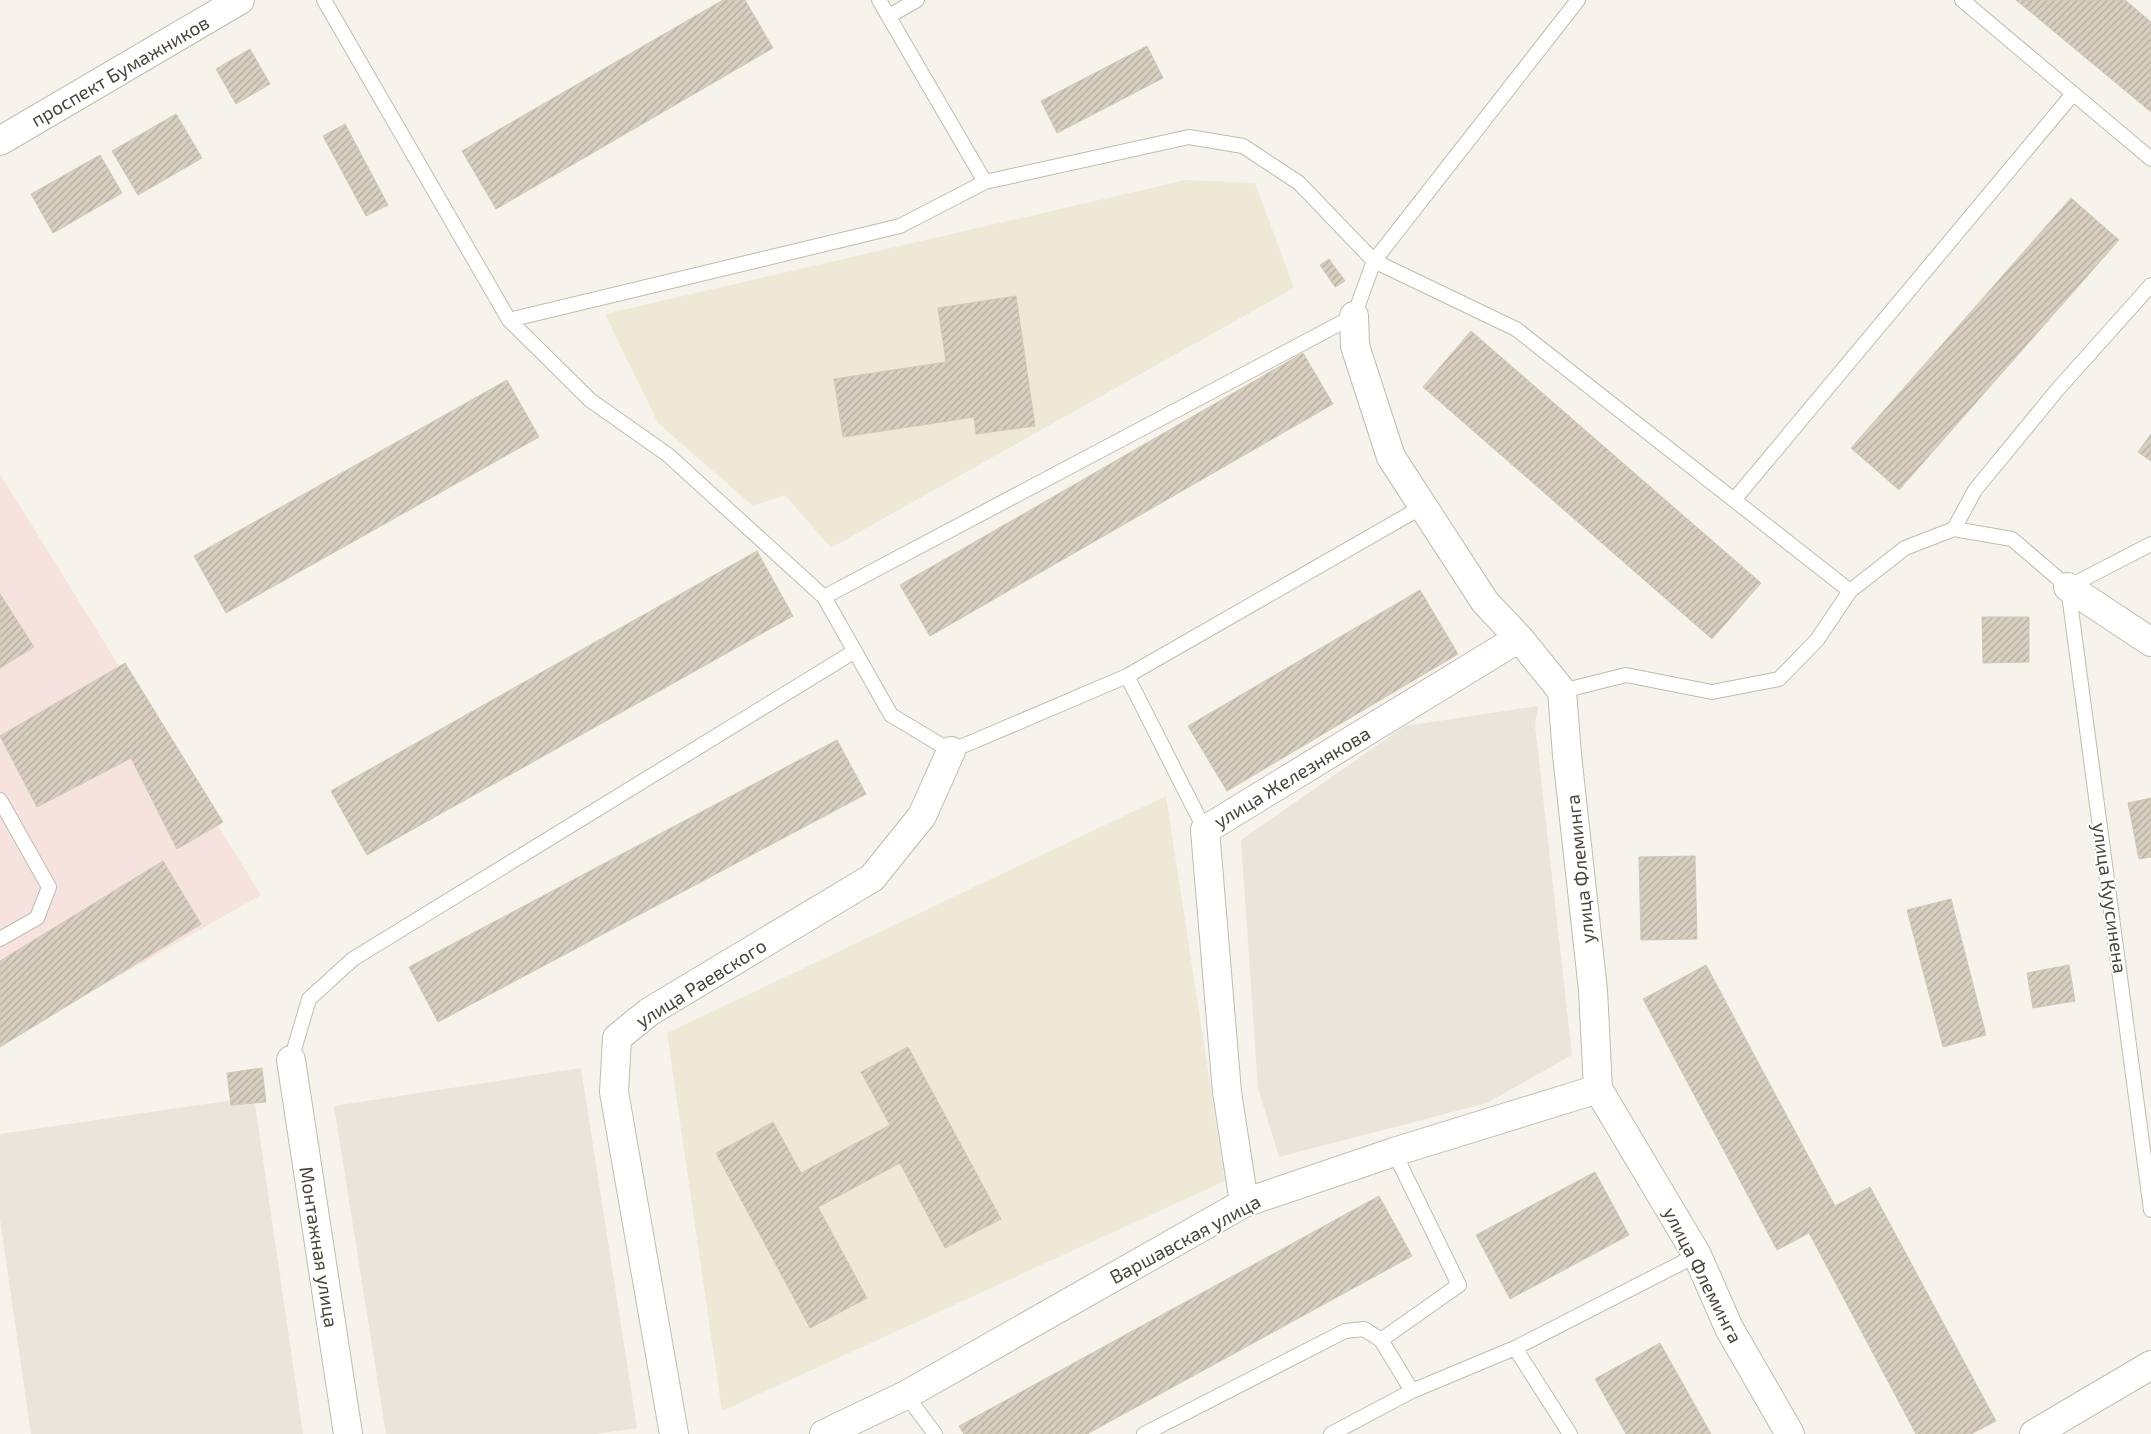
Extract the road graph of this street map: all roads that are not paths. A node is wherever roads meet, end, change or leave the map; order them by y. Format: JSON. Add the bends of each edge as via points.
{"nodes":[{"id":1,"x":238,"y":0,"type":"edge"},
{"id":2,"x":324,"y":0,"type":"edge"},
{"id":3,"x":879,"y":0,"type":"edge"},
{"id":4,"x":916,"y":0,"type":"edge"},
{"id":5,"x":1578,"y":0,"type":"edge"},
{"id":6,"x":1962,"y":0,"type":"edge"},
{"id":7,"x":889,"y":16,"type":"junction"},
{"id":8,"x":2072,"y":95,"type":"junction"},
{"id":9,"x":0,"y":141,"type":"edge"},
{"id":10,"x":2151,"y":159,"type":"edge"},
{"id":11,"x":985,"y":182,"type":"junction"},
{"id":12,"x":1374,"y":261,"type":"junction"},
{"id":13,"x":2151,"y":285,"type":"edge"},
{"id":14,"x":1354,"y":316,"type":"junction"},
{"id":15,"x":508,"y":320,"type":"junction"},
{"id":16,"x":1734,"y":500,"type":"junction"},
{"id":17,"x":1422,"y":506,"type":"junction"},
{"id":18,"x":1954,"y":529,"type":"junction"},
{"id":19,"x":2151,"y":544,"type":"edge"},
{"id":20,"x":2068,"y":587,"type":"junction"},
{"id":21,"x":1850,"y":591,"type":"junction"},
{"id":22,"x":824,"y":597,"type":"junction"},
{"id":23,"x":1519,"y":638,"type":"junction"},
{"id":24,"x":2151,"y":642,"type":"edge"},
{"id":25,"x":856,"y":650,"type":"junction"},
{"id":26,"x":1127,"y":676,"type":"junction"},
{"id":27,"x":1562,"y":691,"type":"junction"},
{"id":28,"x":951,"y":751,"type":"junction"},
{"id":29,"x":0,"y":800,"type":"edge"},
{"id":30,"x":1205,"y":830,"type":"junction"},
{"id":31,"x":0,"y":939,"type":"edge"},
{"id":32,"x":291,"y":1060,"type":"joint"},
{"id":33,"x":1598,"y":1089,"type":"junction"},
{"id":34,"x":1394,"y":1152,"type":"junction"},
{"id":35,"x":1244,"y":1203,"type":"junction"},
{"id":36,"x":2151,"y":1210,"type":"edge"},
{"id":37,"x":1697,"y":1255,"type":"junction"},
{"id":38,"x":1381,"y":1340,"type":"junction"},
{"id":39,"x":1515,"y":1348,"type":"junction"},
{"id":40,"x":2151,"y":1365,"type":"edge"},
{"id":41,"x":1412,"y":1391,"type":"junction"},
{"id":42,"x":906,"y":1395,"type":"junction"},
{"id":43,"x":348,"y":1434,"type":"edge"},
{"id":44,"x":674,"y":1434,"type":"edge"},
{"id":45,"x":824,"y":1434,"type":"edge"},
{"id":46,"x":935,"y":1434,"type":"edge"},
{"id":47,"x":1144,"y":1434,"type":"edge"},
{"id":48,"x":1331,"y":1434,"type":"edge"},
{"id":49,"x":1570,"y":1434,"type":"edge"},
{"id":50,"x":1790,"y":1434,"type":"edge"},
{"id":51,"x":2034,"y":1434,"type":"edge"}],
"edges":[{"from":1,"to":9,"type":"street","name":"проспект Бумажников"},
{"from":2,"to":15,"type":"lane"},
{"from":3,"to":7,"type":"lane"},
{"from":4,"to":7,"type":"lane"},
{"from":5,"to":12,"type":"lane"},
{"from":6,"to":8,"type":"lane"},
{"from":7,"to":11,"type":"lane"},
{"from":8,"to":10,"type":"lane"},
{"from":8,"to":16,"type":"lane"},
{"from":11,"to":12,"type":"lane","via":[[1190,137],[1243,146],[1299,183]]},
{"from":11,"to":15,"type":"lane","via":[[900,226]]},
{"from":12,"to":14,"type":"lane"},
{"from":12,"to":16,"type":"lane","via":[[1516,328]]},
{"from":13,"to":18,"type":"lane","via":[[2058,389],[1975,490]]},
{"from":14,"to":17,"type":"street","via":[[1355,346],[1391,457]]},
{"from":14,"to":22,"type":"lane"},
{"from":15,"to":22,"type":"lane","via":[[590,400],[668,455]]},
{"from":16,"to":21,"type":"lane"},
{"from":17,"to":23,"type":"street","via":[[1485,602]]},
{"from":17,"to":26,"type":"lane"},
{"from":18,"to":20,"type":"lane","via":[[2012,540]]},
{"from":18,"to":21,"type":"lane","via":[[1905,548]]},
{"from":19,"to":20,"type":"lane"},
{"from":20,"to":24,"type":"street"},
{"from":20,"to":36,"type":"lane","name":"улица Куусинена"},
{"from":21,"to":27,"type":"lane","via":[[1817,640],[1779,679],[1712,692],[1626,675]]},
{"from":22,"to":25,"type":"lane"},
{"from":23,"to":27,"type":"street"},
{"from":23,"to":30,"type":"street","name":"улица Железнякова"},
{"from":25,"to":28,"type":"lane","via":[[891,715]]},
{"from":25,"to":32,"type":"lane","via":[[353,959],[309,999]]},
{"from":26,"to":28,"type":"lane"},
{"from":26,"to":30,"type":"lane"},
{"from":27,"to":33,"type":"street","name":"улица Флеминга","via":[[1593,990]]},
{"from":28,"to":44,"type":"street","name":"улица Раевского","via":[[922,816],[872,878],[649,1012],[617,1038],[614,1092]]},
{"from":29,"to":31,"type":"lane","via":[[49,887],[37,918]]},
{"from":30,"to":35,"type":"street","name":"улица Железнякова","via":[[1227,1092]]},
{"from":32,"to":43,"type":"street","name":"Монтажная улица"},
{"from":33,"to":34,"type":"street","name":"Варшавская улица"},
{"from":33,"to":37,"type":"street","name":"улица Флеминга"},
{"from":34,"to":35,"type":"street","name":"Варшавская улица"},
{"from":34,"to":38,"type":"lane","via":[[1459,1286]]},
{"from":35,"to":42,"type":"street","name":"Варшавская улица"},
{"from":37,"to":39,"type":"lane"},
{"from":37,"to":50,"type":"street","name":"улица Флеминга","via":[[1730,1328]]},
{"from":38,"to":41,"type":"lane"},
{"from":38,"to":47,"type":"lane","via":[[1364,1329],[1345,1331]]},
{"from":39,"to":41,"type":"lane"},
{"from":39,"to":49,"type":"lane"},
{"from":40,"to":51,"type":"street"},
{"from":41,"to":48,"type":"lane"},
{"from":42,"to":45,"type":"street","name":"Варшавская улица"},
{"from":42,"to":46,"type":"lane"}]}
